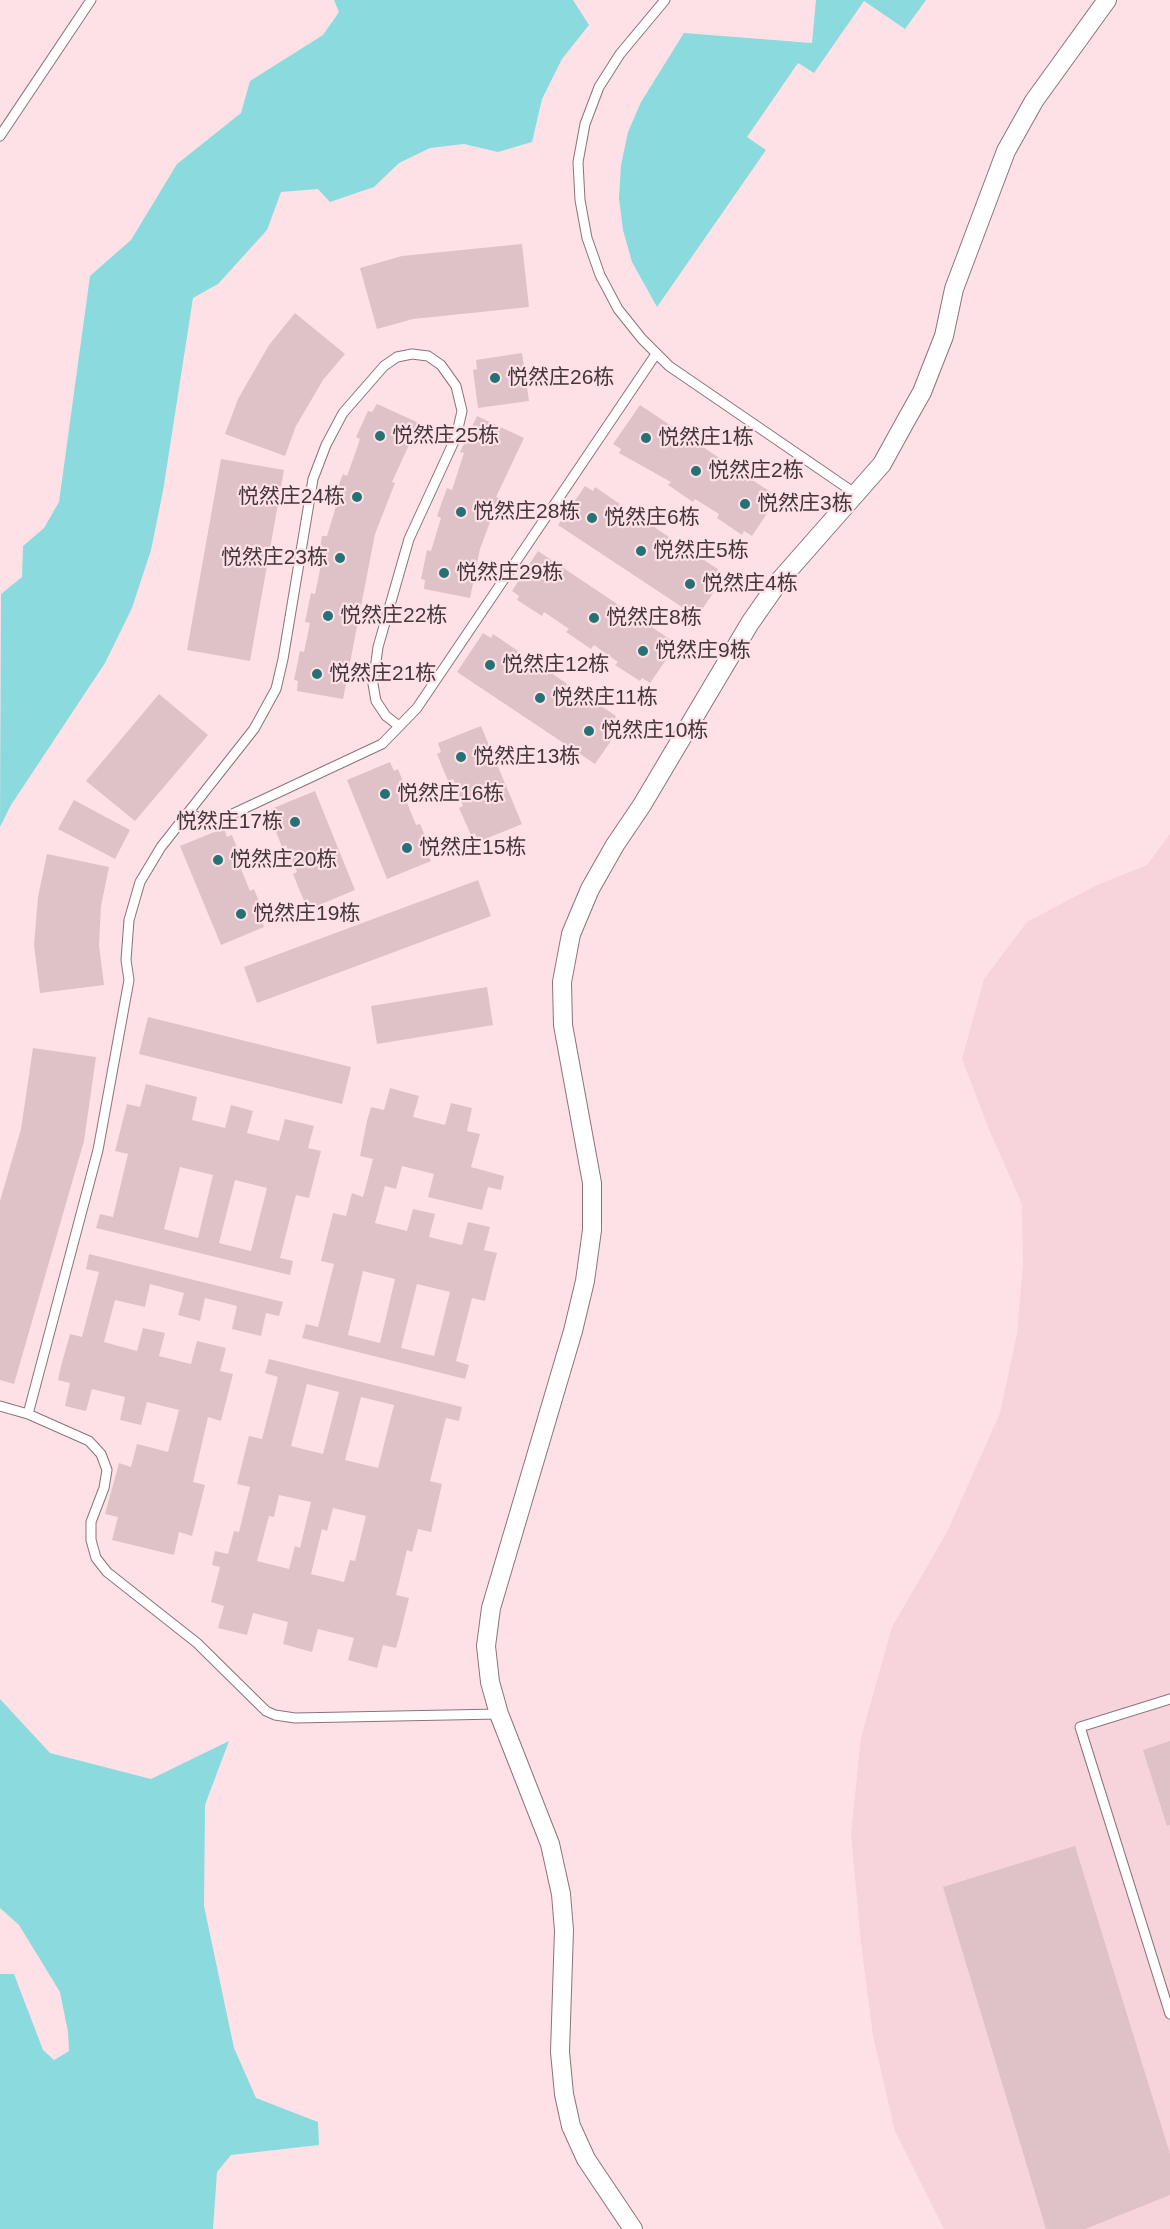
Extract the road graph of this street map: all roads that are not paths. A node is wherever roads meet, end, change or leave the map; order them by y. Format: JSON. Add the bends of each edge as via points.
{"nodes":[{"id":1,"x":91,"y":0,"type":"edge"},
{"id":2,"x":665,"y":0,"type":"edge"},
{"id":3,"x":1107,"y":0,"type":"edge"},
{"id":4,"x":0,"y":136,"type":"edge"},
{"id":5,"x":656,"y":354,"type":"junction"},
{"id":6,"x":856,"y":494,"type":"junction"},
{"id":7,"x":399,"y":726,"type":"junction"},
{"id":8,"x":188,"y":814,"type":"junction"},
{"id":9,"x":0,"y":1406,"type":"edge"},
{"id":10,"x":28,"y":1414,"type":"junction"},
{"id":11,"x":1170,"y":1699,"type":"edge"},
{"id":12,"x":499,"y":1714,"type":"junction"},
{"id":13,"x":1170,"y":2014,"type":"edge"},
{"id":14,"x":633,"y":2229,"type":"edge"}],
"edges":[{"from":1,"to":4,"type":"lane"},
{"from":2,"to":5,"type":"lane","via":[[620,54],[599,87],[585,124],[578,162],[587,238],[600,275],[618,309]]},
{"from":3,"to":6,"type":"street","via":[[1034,101],[1006,151],[954,289],[944,336],[922,392],[882,464]]},
{"from":5,"to":6,"type":"lane","via":[[685,378]]},
{"from":5,"to":7,"type":"lane","via":[[417,708]]},
{"from":6,"to":12,"type":"street","via":[[780,580],[750,623],[610,854],[571,934],[562,982],[563,1025],[592,1183],[592,1230],[573,1331],[491,1608],[486,1646]]},
{"from":7,"to":8,"type":"lane","via":[[382,744],[226,817],[208,820]]},
{"from":7,"to":8,"type":"lane","via":[[376,701],[373,684],[378,647],[409,539],[456,437],[462,411],[456,386],[441,364],[428,356],[412,354],[397,357],[384,366],[343,413],[326,445],[313,479],[276,689],[254,729]]},
{"from":8,"to":10,"type":"lane","via":[[149,864],[134,901],[127,940],[129,980],[98,1150]]},
{"from":9,"to":10,"type":"lane"},
{"from":10,"to":12,"type":"lane","via":[[89,1441],[101,1454],[107,1470],[91,1522],[91,1540],[96,1558],[107,1572],[176,1624],[266,1711],[295,1718]]},
{"from":11,"to":13,"type":"lane","via":[[1080,1727]]},
{"from":12,"to":14,"type":"street","via":[[550,1844],[561,1894],[561,2052],[564,2094],[572,2126],[586,2159]]}]}
